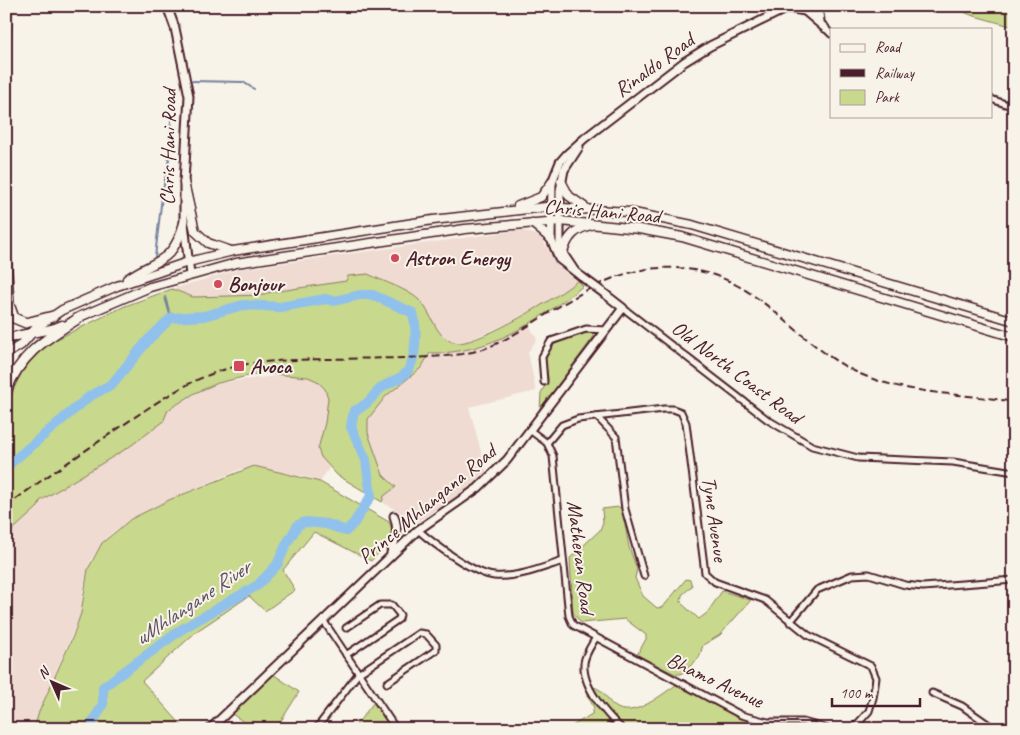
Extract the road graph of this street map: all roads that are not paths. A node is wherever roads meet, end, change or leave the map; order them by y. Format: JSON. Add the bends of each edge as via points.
{"nodes":[{"id":1,"x":7,"y":6,"type":"edge"},
{"id":2,"x":166,"y":6,"type":"edge"},
{"id":3,"x":809,"y":6,"type":"edge"},
{"id":4,"x":818,"y":6,"type":"edge"},
{"id":5,"x":789,"y":7,"type":"edge"},
{"id":6,"x":820,"y":21,"type":"junction"},
{"id":7,"x":826,"y":28,"type":"junction"},
{"id":8,"x":830,"y":33,"type":"edge"},
{"id":9,"x":6,"y":34,"type":"edge"},
{"id":10,"x":992,"y":99,"type":"edge"},
{"id":11,"x":1014,"y":107,"type":"edge"},
{"id":12,"x":595,"y":131,"type":"junction"},
{"id":13,"x":561,"y":181,"type":"junction"},
{"id":14,"x":184,"y":182,"type":"junction"},
{"id":15,"x":552,"y":182,"type":"junction"},
{"id":16,"x":556,"y":207,"type":"junction"},
{"id":17,"x":586,"y":209,"type":"junction"},
{"id":18,"x":504,"y":210,"type":"junction"},
{"id":19,"x":556,"y":221,"type":"junction"},
{"id":20,"x":184,"y":222,"type":"junction"},
{"id":21,"x":531,"y":222,"type":"junction"},
{"id":22,"x":598,"y":224,"type":"junction"},
{"id":23,"x":552,"y":239,"type":"junction"},
{"id":24,"x":233,"y":251,"type":"junction"},
{"id":25,"x":563,"y":253,"type":"junction"},
{"id":26,"x":6,"y":256,"type":"edge"},
{"id":27,"x":188,"y":262,"type":"junction"},
{"id":28,"x":190,"y":275,"type":"junction"},
{"id":29,"x":579,"y":275,"type":"junction"},
{"id":30,"x":117,"y":286,"type":"junction"},
{"id":31,"x":623,"y":308,"type":"junction"},
{"id":32,"x":53,"y":316,"type":"junction"},
{"id":33,"x":82,"y":316,"type":"junction"},
{"id":34,"x":1014,"y":321,"type":"edge"},
{"id":35,"x":606,"y":330,"type":"junction"},
{"id":36,"x":32,"y":334,"type":"junction"},
{"id":37,"x":1014,"y":337,"type":"edge"},
{"id":38,"x":6,"y":340,"type":"edge"},
{"id":39,"x":6,"y":354,"type":"edge"},
{"id":40,"x":544,"y":382,"type":"dead end"},
{"id":41,"x":6,"y":390,"type":"edge"},
{"id":42,"x":597,"y":417,"type":"junction"},
{"id":43,"x":531,"y":431,"type":"junction"},
{"id":44,"x":547,"y":443,"type":"junction"},
{"id":45,"x":1014,"y":472,"type":"edge"},
{"id":46,"x":394,"y":516,"type":"dead end"},
{"id":47,"x":418,"y":530,"type":"junction"},
{"id":48,"x":390,"y":556,"type":"junction"},
{"id":49,"x":563,"y":561,"type":"junction"},
{"id":50,"x":644,"y":576,"type":"dead end"},
{"id":51,"x":1014,"y":580,"type":"edge"},
{"id":52,"x":323,"y":620,"type":"junction"},
{"id":53,"x":790,"y":622,"type":"junction"},
{"id":54,"x":346,"y":628,"type":"dead end"},
{"id":55,"x":595,"y":638,"type":"junction"},
{"id":56,"x":346,"y":655,"type":"junction"},
{"id":57,"x":358,"y":674,"type":"junction"},
{"id":58,"x":387,"y":683,"type":"dead end"},
{"id":59,"x":932,"y":692,"type":"dead end"},
{"id":60,"x":210,"y":729,"type":"edge"},
{"id":61,"x":316,"y":729,"type":"edge"},
{"id":62,"x":396,"y":729,"type":"edge"},
{"id":63,"x":622,"y":729,"type":"edge"},
{"id":64,"x":828,"y":729,"type":"edge"},
{"id":65,"x":853,"y":729,"type":"edge"},
{"id":66,"x":995,"y":729,"type":"edge"}],
"edges":[{"from":1,"to":9,"type":"highway"},
{"from":2,"to":14,"type":"street","name":"Chris Hani Road","via":[[175,28],[190,96]]},
{"from":3,"to":6,"type":"street"},
{"from":4,"to":6,"type":"street"},
{"from":5,"to":7,"type":"street","via":[[805,11]]},
{"from":5,"to":12,"type":"street","name":"Rinaldo Road","via":[[697,53]]},
{"from":6,"to":7,"type":"street"},
{"from":7,"to":8,"type":"street"},
{"from":10,"to":11,"type":"street"},
{"from":12,"to":13,"type":"street","name":"Rinaldo Road","via":[[568,162]]},
{"from":12,"to":15,"type":"street","name":"Rinaldo Road","via":[[567,154]]},
{"from":13,"to":16,"type":"street","name":"Rinaldo Road"},
{"from":13,"to":17,"type":"main road","via":[[569,196]]},
{"from":14,"to":20,"type":"street","name":"Chris Hani Road"},
{"from":14,"to":24,"type":"main road","via":[[195,231],[208,243]]},
{"from":15,"to":16,"type":"street","name":"Rinaldo Road"},
{"from":15,"to":18,"type":"main road","via":[[535,200]]},
{"from":16,"to":17,"type":"main road","name":"Chris Hani Road"},
{"from":16,"to":18,"type":"main road","name":"Chris Hani Road"},
{"from":16,"to":19,"type":"street","name":"Rinaldo Road"},
{"from":17,"to":34,"type":"main road","name":"Chris Hani Road","via":[[629,212],[692,225]]},
{"from":18,"to":24,"type":"main road","name":"Chris Hani Road"},
{"from":19,"to":21,"type":"main road","name":"Chris Hani Road"},
{"from":19,"to":22,"type":"main road","name":"Chris Hani Road"},
{"from":19,"to":23,"type":"street","name":"Old North Coast Road"},
{"from":19,"to":25,"type":"street","name":"Old North Coast Road"},
{"from":20,"to":27,"type":"street","name":"Chris Hani Road"},
{"from":20,"to":30,"type":"main road","via":[[168,255]]},
{"from":21,"to":23,"type":"main road"},
{"from":21,"to":28,"type":"main road","name":"Chris Hani Road","via":[[284,254]]},
{"from":22,"to":25,"type":"main road","via":[[574,232],[565,243]]},
{"from":22,"to":37,"type":"main road","name":"Chris Hani Road","via":[[639,228],[682,238]]},
{"from":23,"to":29,"type":"street","name":"Old North Coast Road","via":[[559,260]]},
{"from":24,"to":27,"type":"main road","name":"Chris Hani Road"},
{"from":25,"to":29,"type":"street","name":"Old North Coast Road"},
{"from":26,"to":32,"type":"highway","via":[[14,318],[26,323]]},
{"from":27,"to":28,"type":"street","name":"Chris Hani Road"},
{"from":27,"to":30,"type":"main road"},
{"from":28,"to":33,"type":"main road","via":[[150,287]]},
{"from":29,"to":31,"type":"street","name":"Old North Coast Road","bridge":true},
{"from":30,"to":32,"type":"main road"},
{"from":31,"to":35,"type":"street","name":"Prince Mhlangana Road"},
{"from":31,"to":45,"type":"street","name":"Old North Coast Road","via":[[768,420],[812,446],[858,458],[953,462]]},
{"from":32,"to":36,"type":"main road"},
{"from":33,"to":36,"type":"main road","via":[[53,330]]},
{"from":33,"to":41,"type":"highway","via":[[26,356]]},
{"from":35,"to":40,"type":"street","via":[[586,329],[551,341],[542,357]]},
{"from":35,"to":43,"type":"street","name":"Prince Mhlangana Road"},
{"from":36,"to":38,"type":"main road"},
{"from":36,"to":39,"type":"main road"},
{"from":42,"to":44,"type":"street","name":"Tyne Avenue","via":[[568,422]]},
{"from":42,"to":50,"type":"street","via":[[616,437],[625,509]]},
{"from":42,"to":53,"type":"street","name":"Tyne Avenue","via":[[664,409],[681,412],[686,423],[705,572],[714,582],[765,600]]},
{"from":43,"to":44,"type":"street"},
{"from":43,"to":47,"type":"street","name":"Prince Mhlangana Road","via":[[508,460],[478,488]]},
{"from":44,"to":49,"type":"street","name":"Matheran Road","via":[[553,456]]},
{"from":46,"to":48,"type":"street","via":[[398,535]]},
{"from":47,"to":48,"type":"street","name":"Prince Mhlangana Road"},
{"from":47,"to":49,"type":"street","via":[[434,544],[487,575],[521,574]]},
{"from":48,"to":52,"type":"street","name":"Prince Mhlangana Road"},
{"from":49,"to":55,"type":"street","name":"Matheran Road","via":[[568,616],[577,628]]},
{"from":51,"to":53,"type":"street","via":[[923,587],[869,574],[852,575],[817,590]]},
{"from":52,"to":56,"type":"street"},
{"from":52,"to":60,"type":"street","name":"Prince Mhlangana Road"},
{"from":53,"to":65,"type":"street","name":"Tyne Avenue","via":[[808,635],[868,664],[875,672],[876,684],[869,711]]},
{"from":54,"to":56,"type":"street","via":[[382,604],[392,605],[400,615]]},
{"from":55,"to":63,"type":"street","name":"Matheran Road","via":[[584,661],[587,679],[593,695]]},
{"from":55,"to":64,"type":"street","name":"Bhamo Avenue","via":[[741,715],[768,722],[803,722]]},
{"from":56,"to":57,"type":"street"},
{"from":57,"to":58,"type":"street","via":[[419,633],[426,634],[436,645],[436,650]]},
{"from":57,"to":61,"type":"street"},
{"from":57,"to":62,"type":"street"},
{"from":59,"to":66,"type":"street","via":[[962,706]]}]}
